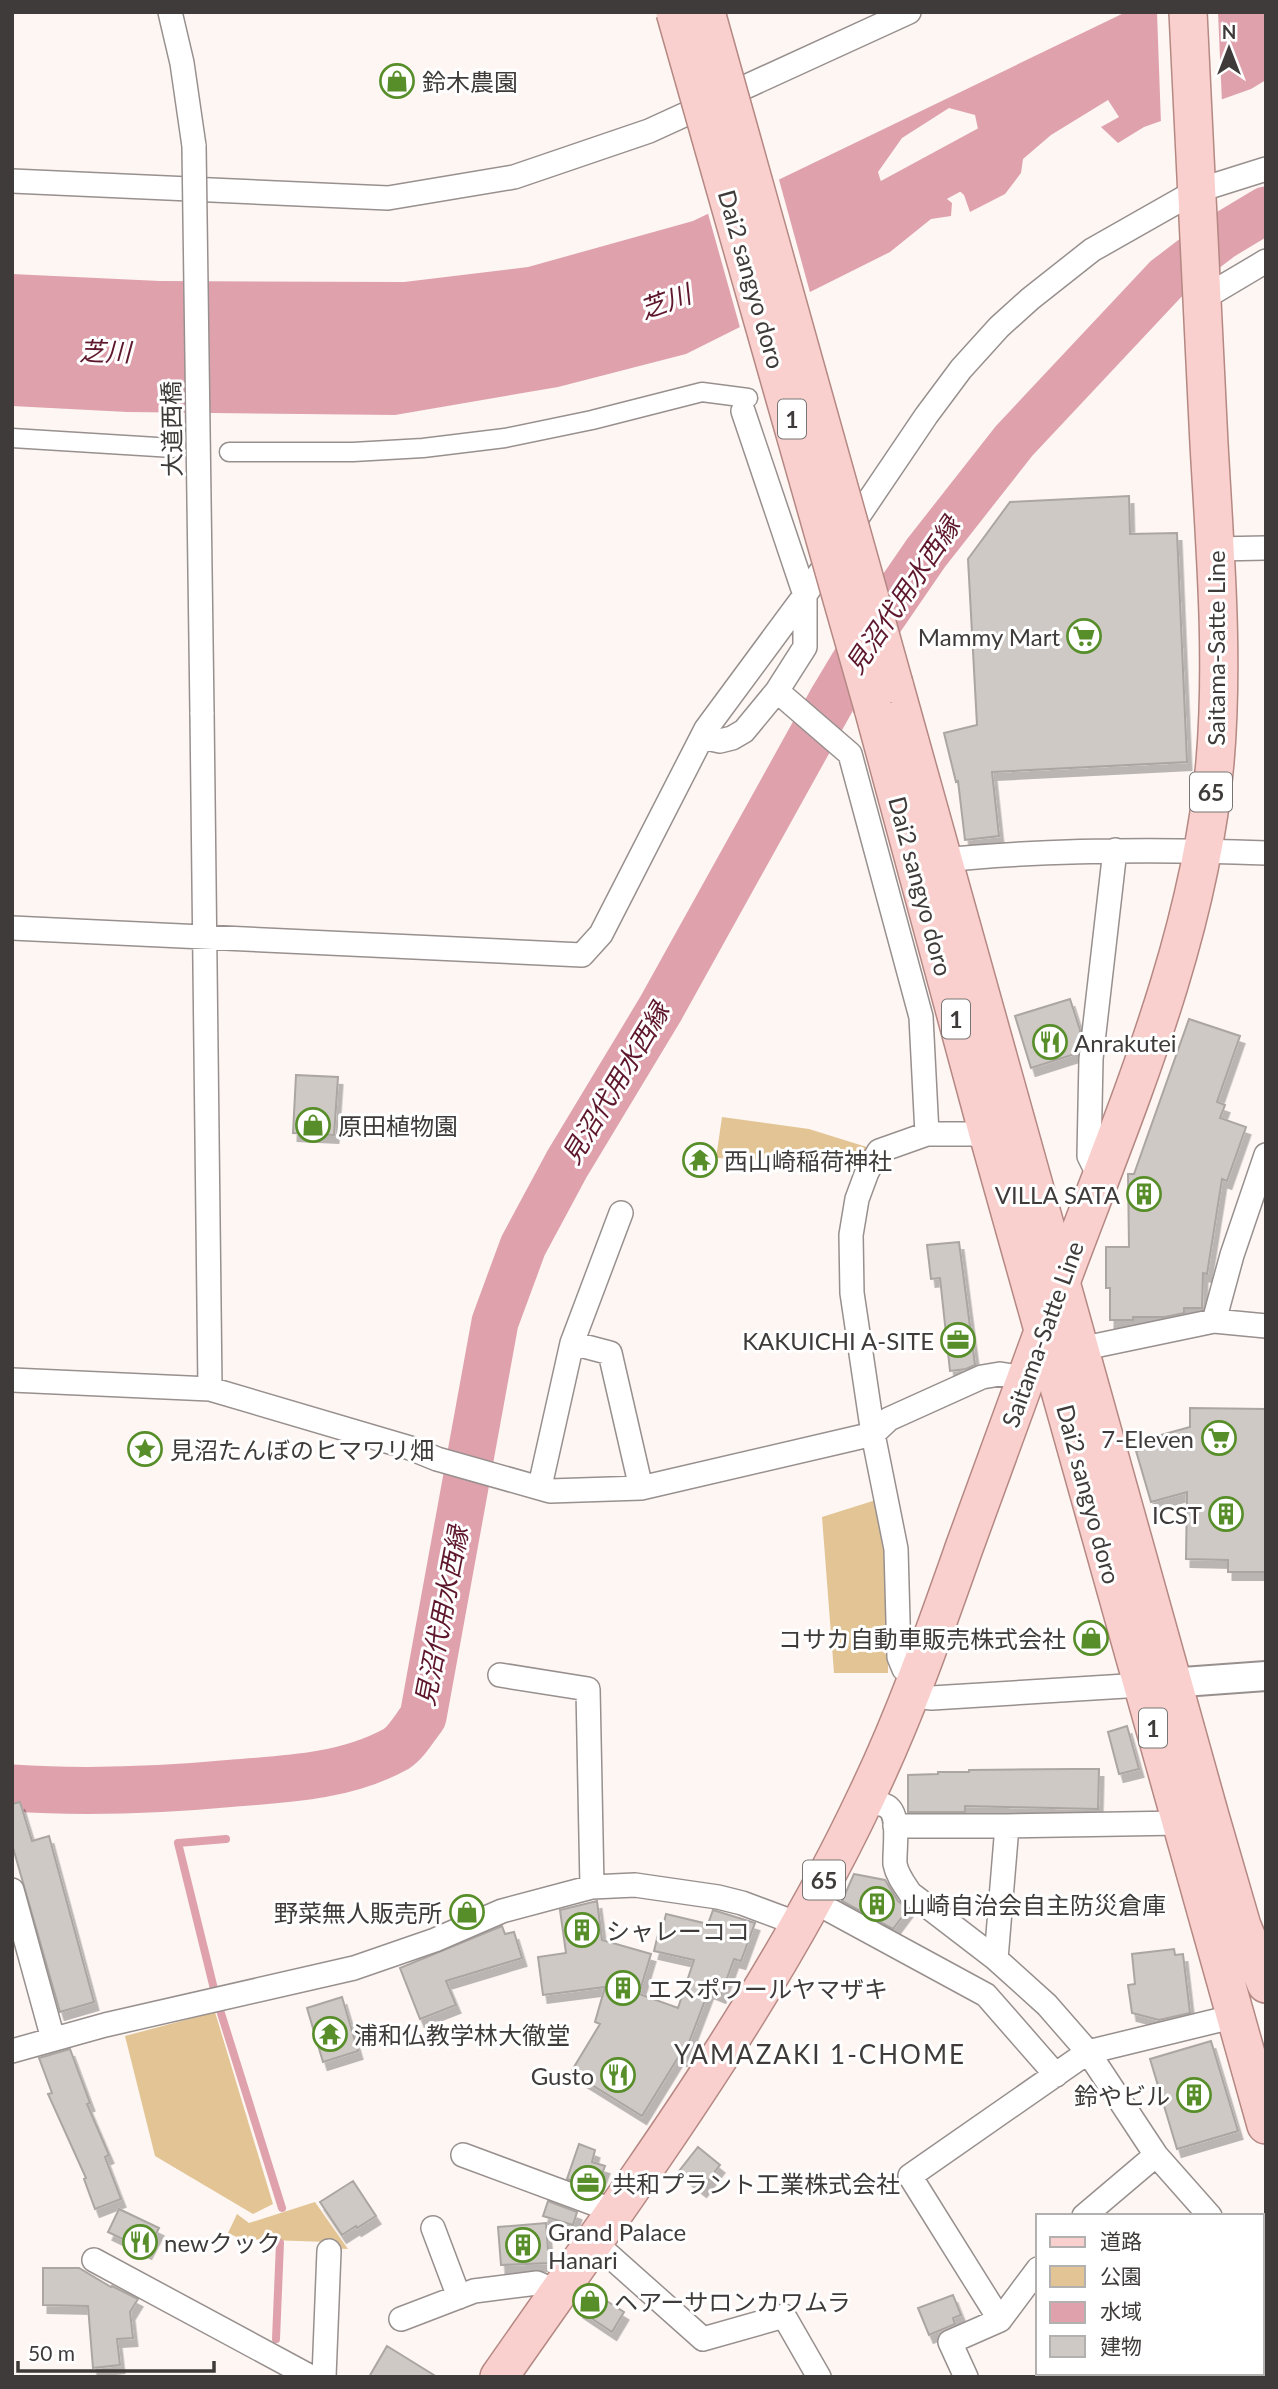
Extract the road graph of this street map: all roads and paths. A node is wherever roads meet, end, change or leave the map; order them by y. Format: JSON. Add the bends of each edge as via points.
{"nodes":[{"id":1,"x":170,"y":12,"type":"edge"},
{"id":2,"x":676,"y":12,"type":"edge"},
{"id":3,"x":706,"y":12,"type":"edge"},
{"id":4,"x":909,"y":12,"type":"edge"},
{"id":5,"x":1188,"y":12,"type":"edge"},
{"id":6,"x":1266,"y":169,"type":"edge"},
{"id":7,"x":12,"y":181,"type":"edge"},
{"id":8,"x":1196,"y":191,"type":"junction"},
{"id":9,"x":1266,"y":261,"type":"edge"},
{"id":10,"x":1201,"y":289,"type":"junction"},
{"id":11,"x":746,"y":405,"type":"joint"},
{"id":12,"x":12,"y":438,"type":"edge"},
{"id":13,"x":173,"y":448,"type":"dead end"},
{"id":14,"x":229,"y":452,"type":"dead end"},
{"id":15,"x":1266,"y":548,"type":"edge"},
{"id":16,"x":1215,"y":549,"type":"junction"},
{"id":17,"x":805,"y":595,"type":"junction"},
{"id":18,"x":777,"y":691,"type":"junction"},
{"id":19,"x":883,"y":696,"type":"junction"},
{"id":20,"x":702,"y":737,"type":"junction"},
{"id":21,"x":1115,"y":850,"type":"junction"},
{"id":22,"x":1204,"y":850,"type":"junction"},
{"id":23,"x":1266,"y":853,"type":"edge"},
{"id":24,"x":912,"y":864,"type":"junction"},
{"id":25,"x":12,"y":928,"type":"edge"},
{"id":26,"x":205,"y":936,"type":"junction"},
{"id":27,"x":927,"y":1134,"type":"junction"},
{"id":28,"x":988,"y":1134,"type":"junction"},
{"id":29,"x":1266,"y":1154,"type":"edge"},
{"id":30,"x":1100,"y":1178,"type":"junction"},
{"id":31,"x":621,"y":1213,"type":"dead end"},
{"id":32,"x":1061,"y":1282,"type":"junction"},
{"id":33,"x":1214,"y":1321,"type":"junction"},
{"id":34,"x":1266,"y":1326,"type":"edge"},
{"id":35,"x":1044,"y":1329,"type":"junction"},
{"id":36,"x":572,"y":1343,"type":"junction"},
{"id":37,"x":1080,"y":1349,"type":"junction"},
{"id":38,"x":1025,"y":1378,"type":"junction"},
{"id":39,"x":12,"y":1380,"type":"edge"},
{"id":40,"x":210,"y":1389,"type":"junction"},
{"id":41,"x":873,"y":1434,"type":"junction"},
{"id":42,"x":540,"y":1486,"type":"junction"},
{"id":43,"x":641,"y":1489,"type":"junction"},
{"id":44,"x":500,"y":1675,"type":"dead end"},
{"id":45,"x":1266,"y":1676,"type":"edge"},
{"id":46,"x":1157,"y":1683,"type":"junction"},
{"id":47,"x":914,"y":1689,"type":"junction"},
{"id":48,"x":864,"y":1801,"type":"junction"},
{"id":49,"x":1181,"y":1822,"type":"junction"},
{"id":50,"x":895,"y":1826,"type":"junction"},
{"id":51,"x":1007,"y":1826,"type":"junction"},
{"id":52,"x":592,"y":1886,"type":"junction"},
{"id":53,"x":12,"y":1890,"type":"edge"},
{"id":54,"x":807,"y":1913,"type":"junction"},
{"id":55,"x":996,"y":1959,"type":"junction"},
{"id":56,"x":1266,"y":1984,"type":"edge"},
{"id":57,"x":1236,"y":2016,"type":"junction"},
{"id":58,"x":53,"y":2039,"type":"junction"},
{"id":59,"x":12,"y":2051,"type":"edge"},
{"id":60,"x":1088,"y":2052,"type":"junction"},
{"id":61,"x":1056,"y":2075,"type":"junction"},
{"id":62,"x":1266,"y":2125,"type":"edge"},
{"id":63,"x":463,"y":2155,"type":"dead end"},
{"id":64,"x":1156,"y":2155,"type":"junction"},
{"id":65,"x":614,"y":2211,"type":"junction"},
{"id":66,"x":1086,"y":2214,"type":"edge"},
{"id":67,"x":1208,"y":2214,"type":"edge"},
{"id":68,"x":433,"y":2228,"type":"dead end"},
{"id":69,"x":593,"y":2241,"type":"junction"},
{"id":70,"x":329,"y":2251,"type":"dead end"},
{"id":71,"x":94,"y":2260,"type":"dead end"},
{"id":72,"x":1036,"y":2272,"type":"edge"},
{"id":73,"x":558,"y":2292,"type":"junction"},
{"id":74,"x":459,"y":2297,"type":"junction"},
{"id":75,"x":401,"y":2319,"type":"dead end"},
{"id":76,"x":1000,"y":2320,"type":"junction"},
{"id":77,"x":277,"y":2369,"type":"edge"},
{"id":78,"x":311,"y":2377,"type":"edge"},
{"id":79,"x":324,"y":2377,"type":"edge"},
{"id":80,"x":499,"y":2377,"type":"edge"},
{"id":81,"x":819,"y":2377,"type":"edge"},
{"id":82,"x":966,"y":2377,"type":"edge"}],
"edges":[{"from":1,"to":26,"type":"street","name":"大道西橋","bridge":true,"via":[[194,146]]},
{"from":2,"to":19,"type":"main road","name":"Dai2 sangyo doro","number":"1","bridge":true},
{"from":3,"to":19,"type":"main road","name":"Dai2 sangyo doro","number":"1","bridge":true},
{"from":4,"to":7,"type":"street","via":[[649,131],[514,177],[388,198]]},
{"from":5,"to":8,"type":"main road","name":"Saitama-Satte Line","number":"65"},
{"from":6,"to":8,"type":"street"},
{"from":8,"to":10,"type":"main road","name":"Saitama-Satte Line","number":"65"},
{"from":8,"to":17,"type":"street","via":[[1092,250],[999,327],[937,400]]},
{"from":9,"to":10,"type":"street"},
{"from":10,"to":16,"type":"main road","name":"Saitama-Satte Line","number":"65"},
{"from":11,"to":14,"type":"street","via":[[702,392],[517,436],[423,449]]},
{"from":11,"to":17,"type":"street"},
{"from":12,"to":13,"type":"street"},
{"from":15,"to":16,"type":"street"},
{"from":16,"to":22,"type":"main road","name":"Saitama-Satte Line","number":"65","via":[[1216,747]]},
{"from":17,"to":18,"type":"street","via":[[805,647]]},
{"from":17,"to":20,"type":"street"},
{"from":18,"to":20,"type":"street","via":[[738,735],[720,741]]},
{"from":18,"to":24,"type":"street","via":[[850,754]]},
{"from":19,"to":24,"type":"main road","name":"Dai2 sangyo doro","number":"1"},
{"from":20,"to":26,"type":"street","via":[[601,934],[582,955]]},
{"from":21,"to":22,"type":"street"},
{"from":21,"to":24,"type":"street"},
{"from":21,"to":30,"type":"street","via":[[1091,1059],[1088,1156]]},
{"from":22,"to":23,"type":"street"},
{"from":22,"to":30,"type":"main road","name":"Saitama-Satte Line","number":"65","via":[[1150,1047]]},
{"from":24,"to":27,"type":"street"},
{"from":24,"to":28,"type":"main road","name":"Dai2 sangyo doro","number":"1"},
{"from":24,"to":32,"type":"main road","name":"Dai2 sangyo doro","number":"1"},
{"from":25,"to":26,"type":"street"},
{"from":26,"to":40,"type":"street","name":"大道西橋"},
{"from":27,"to":28,"type":"street"},
{"from":27,"to":41,"type":"street","via":[[879,1151],[857,1199],[851,1235],[852,1293]]},
{"from":28,"to":35,"type":"main road","name":"Dai2 sangyo doro","number":"1"},
{"from":29,"to":33,"type":"street"},
{"from":30,"to":32,"type":"main road","name":"Saitama-Satte Line","number":"65"},
{"from":31,"to":36,"type":"street"},
{"from":32,"to":35,"type":"main road","name":"Saitama-Satte Line","number":"65"},
{"from":32,"to":37,"type":"main road","name":"Dai2 sangyo doro","number":"1"},
{"from":33,"to":34,"type":"street"},
{"from":33,"to":37,"type":"street"},
{"from":35,"to":38,"type":"main road","name":"Saitama-Satte Line","number":"65"},
{"from":35,"to":46,"type":"main road","name":"Dai2 sangyo doro","number":"1"},
{"from":36,"to":42,"type":"street"},
{"from":36,"to":43,"type":"street","via":[[610,1353]]},
{"from":37,"to":46,"type":"main road","name":"Dai2 sangyo doro","number":"1"},
{"from":38,"to":41,"type":"street","via":[[982,1377],[889,1419]]},
{"from":38,"to":47,"type":"main road","name":"Saitama-Satte Line","number":"65"},
{"from":39,"to":40,"type":"street"},
{"from":40,"to":42,"type":"street","via":[[449,1463]]},
{"from":41,"to":43,"type":"street"},
{"from":41,"to":47,"type":"street","via":[[897,1549],[899,1657]]},
{"from":42,"to":43,"type":"street","via":[[550,1491]]},
{"from":44,"to":52,"type":"street","via":[[589,1689]]},
{"from":45,"to":46,"type":"street"},
{"from":46,"to":47,"type":"street","via":[[932,1698]]},
{"from":46,"to":49,"type":"main road","name":"Dai2 sangyo doro","number":"1"},
{"from":46,"to":56,"type":"main road","name":"Dai2 sangyo doro","number":"1"},
{"from":47,"to":48,"type":"main road","name":"Saitama-Satte Line","number":"65"},
{"from":48,"to":50,"type":"street","via":[[887,1806]]},
{"from":48,"to":54,"type":"main road","name":"Saitama-Satte Line","number":"65"},
{"from":49,"to":51,"type":"street"},
{"from":49,"to":57,"type":"main road","name":"Dai2 sangyo doro","number":"1"},
{"from":50,"to":51,"type":"street"},
{"from":50,"to":55,"type":"street","via":[[895,1865],[910,1893]]},
{"from":51,"to":55,"type":"street"},
{"from":52,"to":54,"type":"street","via":[[635,1885]]},
{"from":52,"to":58,"type":"street","via":[[502,1910],[354,1968]]},
{"from":53,"to":58,"type":"street"},
{"from":54,"to":61,"type":"street","via":[[986,1995]]},
{"from":54,"to":65,"type":"main road","name":"Saitama-Satte Line","number":"65","via":[[712,2072]]},
{"from":55,"to":60,"type":"street","via":[[1047,2005]]},
{"from":57,"to":60,"type":"street"},
{"from":57,"to":62,"type":"main road","name":"Dai2 sangyo doro","number":"1"},
{"from":58,"to":59,"type":"street"},
{"from":60,"to":61,"type":"street"},
{"from":60,"to":64,"type":"street"},
{"from":61,"to":76,"type":"street","via":[[910,2176]]},
{"from":63,"to":65,"type":"street"},
{"from":64,"to":66,"type":"street"},
{"from":64,"to":67,"type":"street"},
{"from":65,"to":69,"type":"main road","name":"Saitama-Satte Line","number":"65"},
{"from":68,"to":74,"type":"street"},
{"from":69,"to":73,"type":"main road","name":"Saitama-Satte Line","number":"65"},
{"from":69,"to":81,"type":"street","via":[[703,2339],[785,2316]]},
{"from":70,"to":79,"type":"street"},
{"from":71,"to":77,"type":"street"},
{"from":72,"to":76,"type":"street"},
{"from":73,"to":74,"type":"street","via":[[537,2283]]},
{"from":73,"to":80,"type":"main road","name":"Saitama-Satte Line","number":"65"},
{"from":74,"to":75,"type":"street"},
{"from":76,"to":82,"type":"street","via":[[950,2342]]},
{"from":77,"to":78,"type":"street"}]}
